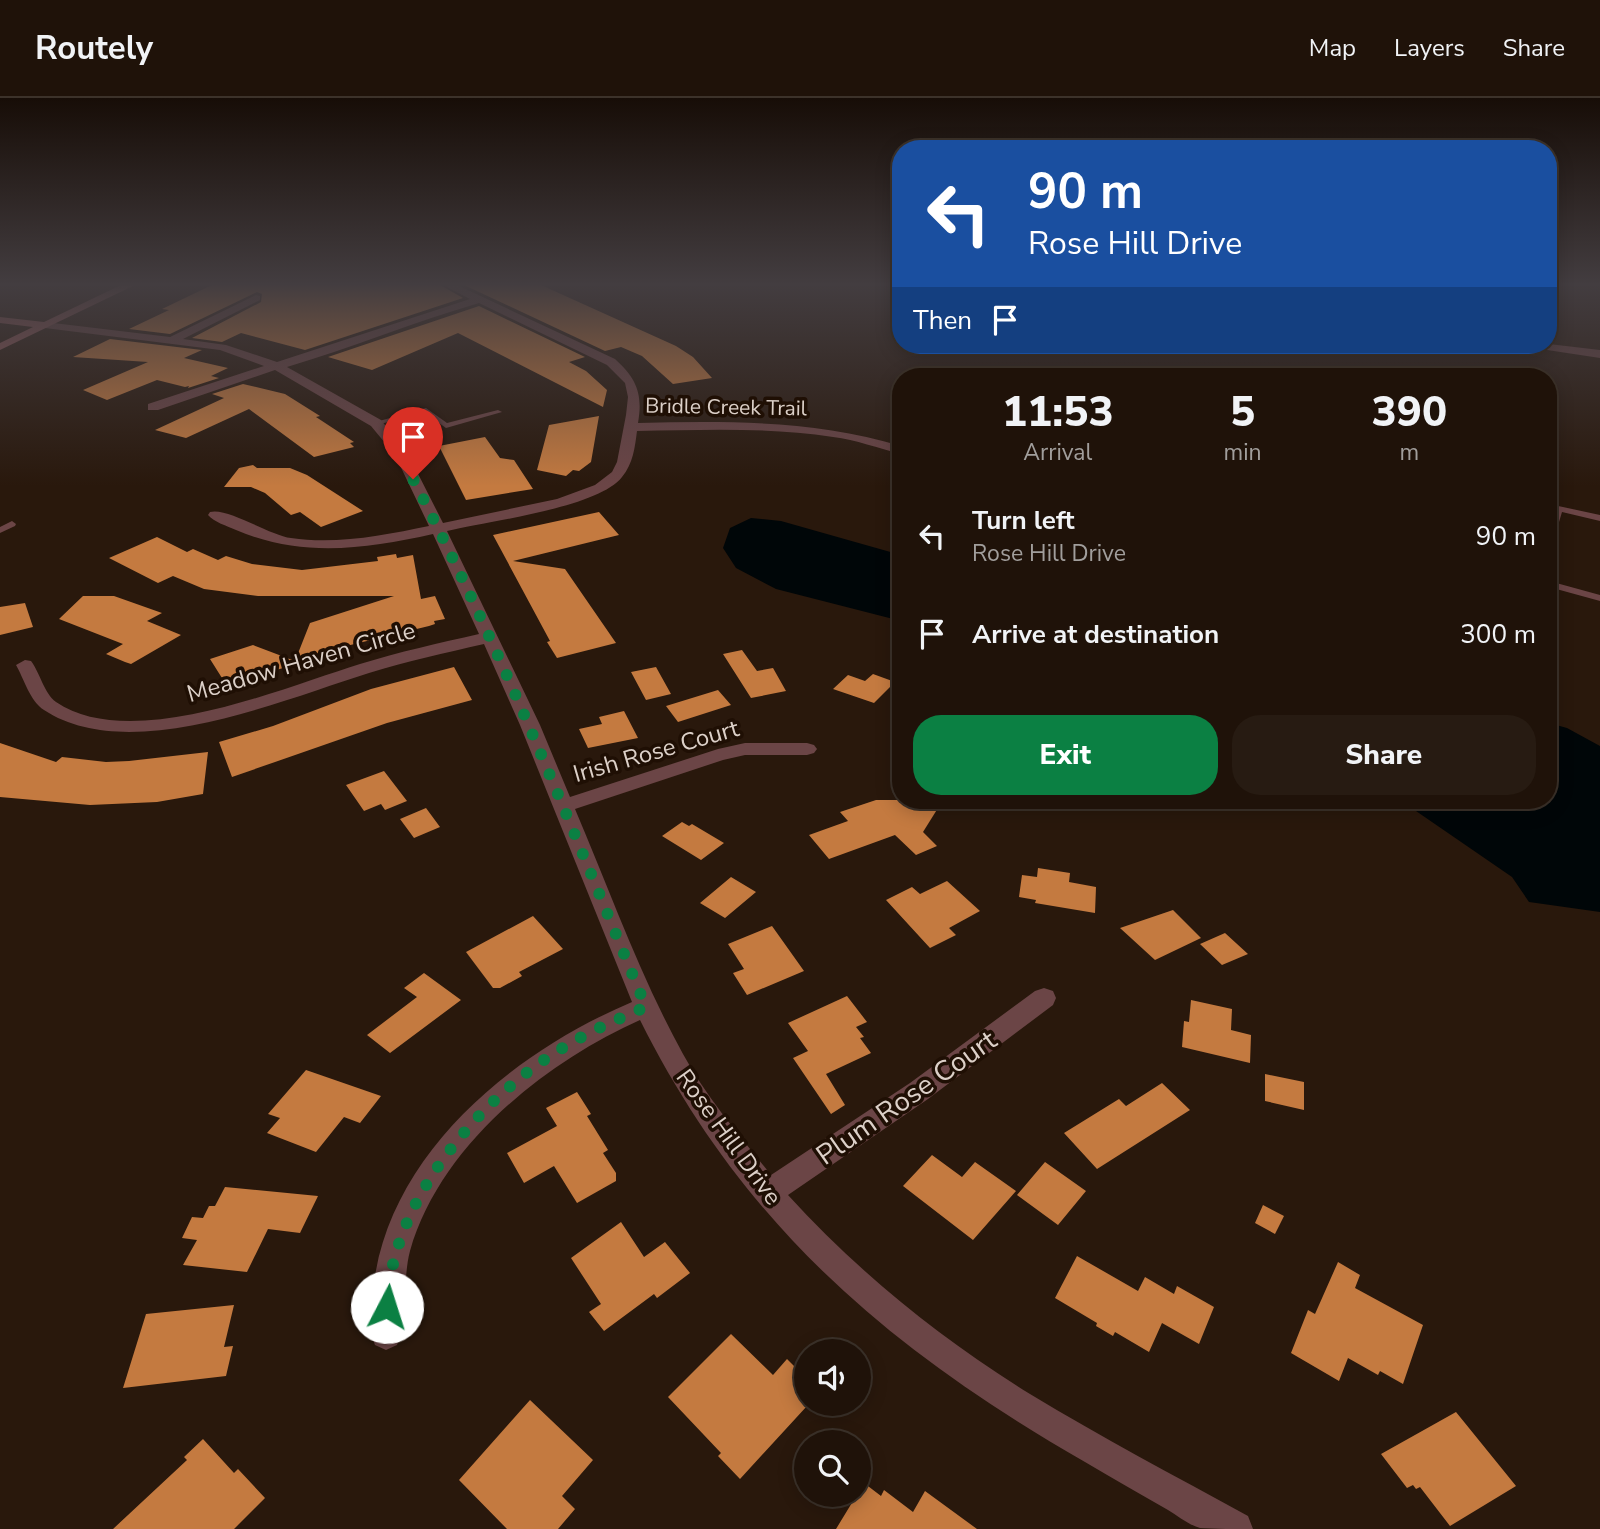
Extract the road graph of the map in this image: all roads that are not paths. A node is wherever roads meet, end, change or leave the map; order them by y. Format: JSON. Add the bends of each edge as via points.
{"nodes":[{"id":1,"x":235,"y":352,"type":"edge"},
{"id":2,"x":326,"y":352,"type":"edge"},
{"id":3,"x":589,"y":352,"type":"edge"},
{"id":4,"x":278,"y":367,"type":"junction"},
{"id":5,"x":412,"y":400,"type":"dead end"},
{"id":6,"x":153,"y":407,"type":"dead end"},
{"id":7,"x":426,"y":410,"type":"junction"},
{"id":8,"x":498,"y":412,"type":"dead end"},
{"id":9,"x":376,"y":424,"type":"junction"},
{"id":10,"x":631,"y":426,"type":"junction"},
{"id":11,"x":892,"y":447,"type":"edge"},
{"id":12,"x":1559,"y":509,"type":"joint"},
{"id":13,"x":215,"y":515,"type":"dead end"},
{"id":14,"x":1557,"y":515,"type":"edge"},
{"id":15,"x":1600,"y":518,"type":"edge"},
{"id":16,"x":12,"y":524,"type":"dead end"},
{"id":17,"x":438,"y":527,"type":"junction"},
{"id":18,"x":0,"y":530,"type":"edge"},
{"id":19,"x":1557,"y":586,"type":"edge"},
{"id":20,"x":1600,"y":598,"type":"edge"},
{"id":21,"x":490,"y":637,"type":"junction"},
{"id":22,"x":25,"y":665,"type":"dead end"},
{"id":23,"x":807,"y":749,"type":"dead end"},
{"id":24,"x":563,"y":806,"type":"junction"},
{"id":25,"x":1044,"y":999,"type":"dead end"},
{"id":26,"x":646,"y":1007,"type":"junction"},
{"id":27,"x":768,"y":1194,"type":"junction"},
{"id":28,"x":386,"y":1334,"type":"dead end"},
{"id":29,"x":1235,"y":1529,"type":"edge"}],
"edges":[{"from":1,"to":4,"type":"street","name":"Rose Hill Drive"},
{"from":2,"to":4,"type":"street"},
{"from":3,"to":10,"type":"street","via":[[611,362],[636,391]]},
{"from":4,"to":6,"type":"street"},
{"from":4,"to":9,"type":"street","name":"Rose Hill Drive"},
{"from":5,"to":7,"type":"lane"},
{"from":7,"to":8,"type":"lane","via":[[446,426]]},
{"from":7,"to":9,"type":"lane"},
{"from":9,"to":17,"type":"street","name":"Rose Hill Drive","via":[[401,454]]},
{"from":10,"to":11,"type":"street","name":"Bridle Creek Trail","via":[[812,428]]},
{"from":10,"to":17,"type":"street","via":[[623,467],[600,488],[566,500]]},
{"from":12,"to":14,"type":"lane"},
{"from":12,"to":15,"type":"lane"},
{"from":13,"to":17,"type":"street","via":[[298,544],[358,542]]},
{"from":16,"to":18,"type":"lane"},
{"from":17,"to":21,"type":"street","name":"Rose Hill Drive"},
{"from":19,"to":20,"type":"lane"},
{"from":21,"to":22,"type":"street","name":"Meadow Haven Circle","via":[[400,657],[219,715],[153,726],[112,726],[48,705]]},
{"from":21,"to":24,"type":"street","name":"Rose Hill Drive"},
{"from":23,"to":24,"type":"street","name":"Irish Rose Court","via":[[767,748],[718,755]]},
{"from":24,"to":26,"type":"street","name":"Rose Hill Drive"},
{"from":25,"to":27,"type":"street","name":"Plum Rose Court"},
{"from":26,"to":27,"type":"street","name":"Rose Hill Drive","via":[[707,1115]]},
{"from":26,"to":28,"type":"street","via":[[569,1045],[528,1073],[490,1106],[435,1169],[396,1247],[388,1281]]},
{"from":27,"to":29,"type":"street","name":"Rose Hill Drive","via":[[817,1248],[943,1354],[1018,1405]]}]}
